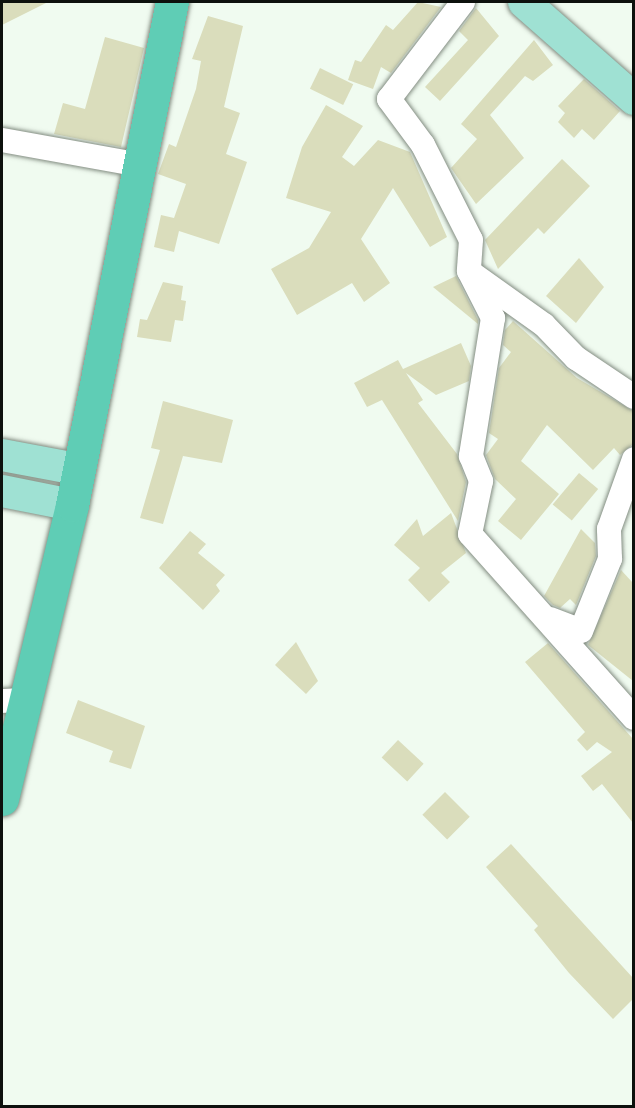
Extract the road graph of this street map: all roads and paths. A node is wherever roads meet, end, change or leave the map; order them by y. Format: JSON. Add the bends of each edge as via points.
{"nodes":[{"id":1,"x":172,"y":2,"type":"edge"},
{"id":2,"x":463,"y":2,"type":"edge"},
{"id":3,"x":524,"y":2,"type":"edge"},
{"id":4,"x":633,"y":99,"type":"edge"},
{"id":5,"x":2,"y":140,"type":"edge"},
{"id":6,"x":141,"y":165,"type":"junction"},
{"id":7,"x":469,"y":271,"type":"junction"},
{"id":8,"x":633,"y":397,"type":"edge"},
{"id":9,"x":2,"y":455,"type":"edge"},
{"id":10,"x":633,"y":459,"type":"edge"},
{"id":11,"x":77,"y":469,"type":"junction"},
{"id":12,"x":2,"y":491,"type":"edge"},
{"id":13,"x":72,"y":504,"type":"junction"},
{"id":14,"x":545,"y":617,"type":"junction"},
{"id":15,"x":13,"y":700,"type":"edge"},
{"id":16,"x":633,"y":718,"type":"edge"},
{"id":17,"x":2,"y":799,"type":"edge"}],
"edges":[{"from":1,"to":6,"type":"highway"},
{"from":2,"to":7,"type":"street","via":[[389,99],[423,144],[471,240]]},
{"from":3,"to":4,"type":"main road"},
{"from":5,"to":6,"type":"street"},
{"from":6,"to":11,"type":"highway"},
{"from":7,"to":8,"type":"street","via":[[544,325],[576,358]]},
{"from":7,"to":14,"type":"street","via":[[493,318],[471,456],[481,481],[470,534]]},
{"from":9,"to":11,"type":"main road"},
{"from":10,"to":14,"type":"street","via":[[609,529],[610,558],[581,631]]},
{"from":11,"to":13,"type":"highway"},
{"from":12,"to":13,"type":"main road"},
{"from":13,"to":15,"type":"highway"},
{"from":14,"to":16,"type":"street"},
{"from":15,"to":17,"type":"highway"}]}
